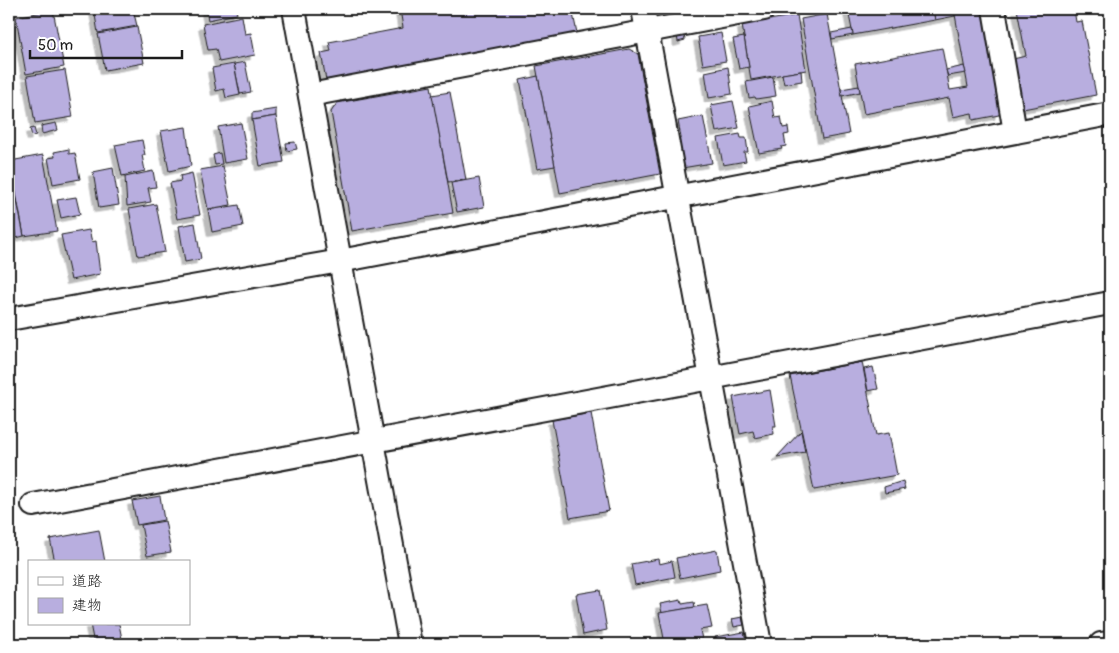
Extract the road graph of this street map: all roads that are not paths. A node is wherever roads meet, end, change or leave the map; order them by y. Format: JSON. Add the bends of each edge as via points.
{"nodes":[{"id":1,"x":294,"y":9,"type":"edge"},
{"id":2,"x":643,"y":9,"type":"edge"},
{"id":3,"x":764,"y":9,"type":"edge"},
{"id":4,"x":994,"y":9,"type":"edge"},
{"id":5,"x":647,"y":31,"type":"junction"},
{"id":6,"x":310,"y":95,"type":"junction"},
{"id":7,"x":1110,"y":114,"type":"edge"},
{"id":8,"x":1015,"y":132,"type":"junction"},
{"id":9,"x":679,"y":197,"type":"junction"},
{"id":10,"x":340,"y":261,"type":"junction"},
{"id":11,"x":1110,"y":303,"type":"edge"},
{"id":12,"x":9,"y":319,"type":"edge"},
{"id":13,"x":712,"y":376,"type":"junction"},
{"id":14,"x":372,"y":442,"type":"junction"},
{"id":15,"x":33,"y":504,"type":"dead end"},
{"id":16,"x":1110,"y":643,"type":"edge"},
{"id":17,"x":410,"y":644,"type":"edge"},
{"id":18,"x":760,"y":644,"type":"edge"},
{"id":19,"x":1101,"y":644,"type":"edge"}],
"edges":[{"from":1,"to":6,"type":"street"},
{"from":2,"to":5,"type":"street"},
{"from":3,"to":5,"type":"street"},
{"from":4,"to":8,"type":"street"},
{"from":5,"to":6,"type":"street"},
{"from":5,"to":9,"type":"street"},
{"from":6,"to":10,"type":"street"},
{"from":7,"to":8,"type":"street"},
{"from":8,"to":9,"type":"street"},
{"from":9,"to":10,"type":"street"},
{"from":9,"to":13,"type":"street"},
{"from":10,"to":12,"type":"street"},
{"from":10,"to":14,"type":"street"},
{"from":11,"to":13,"type":"street"},
{"from":13,"to":14,"type":"street"},
{"from":13,"to":18,"type":"street"},
{"from":14,"to":15,"type":"street"},
{"from":14,"to":17,"type":"street"},
{"from":16,"to":19,"type":"street"}]}
